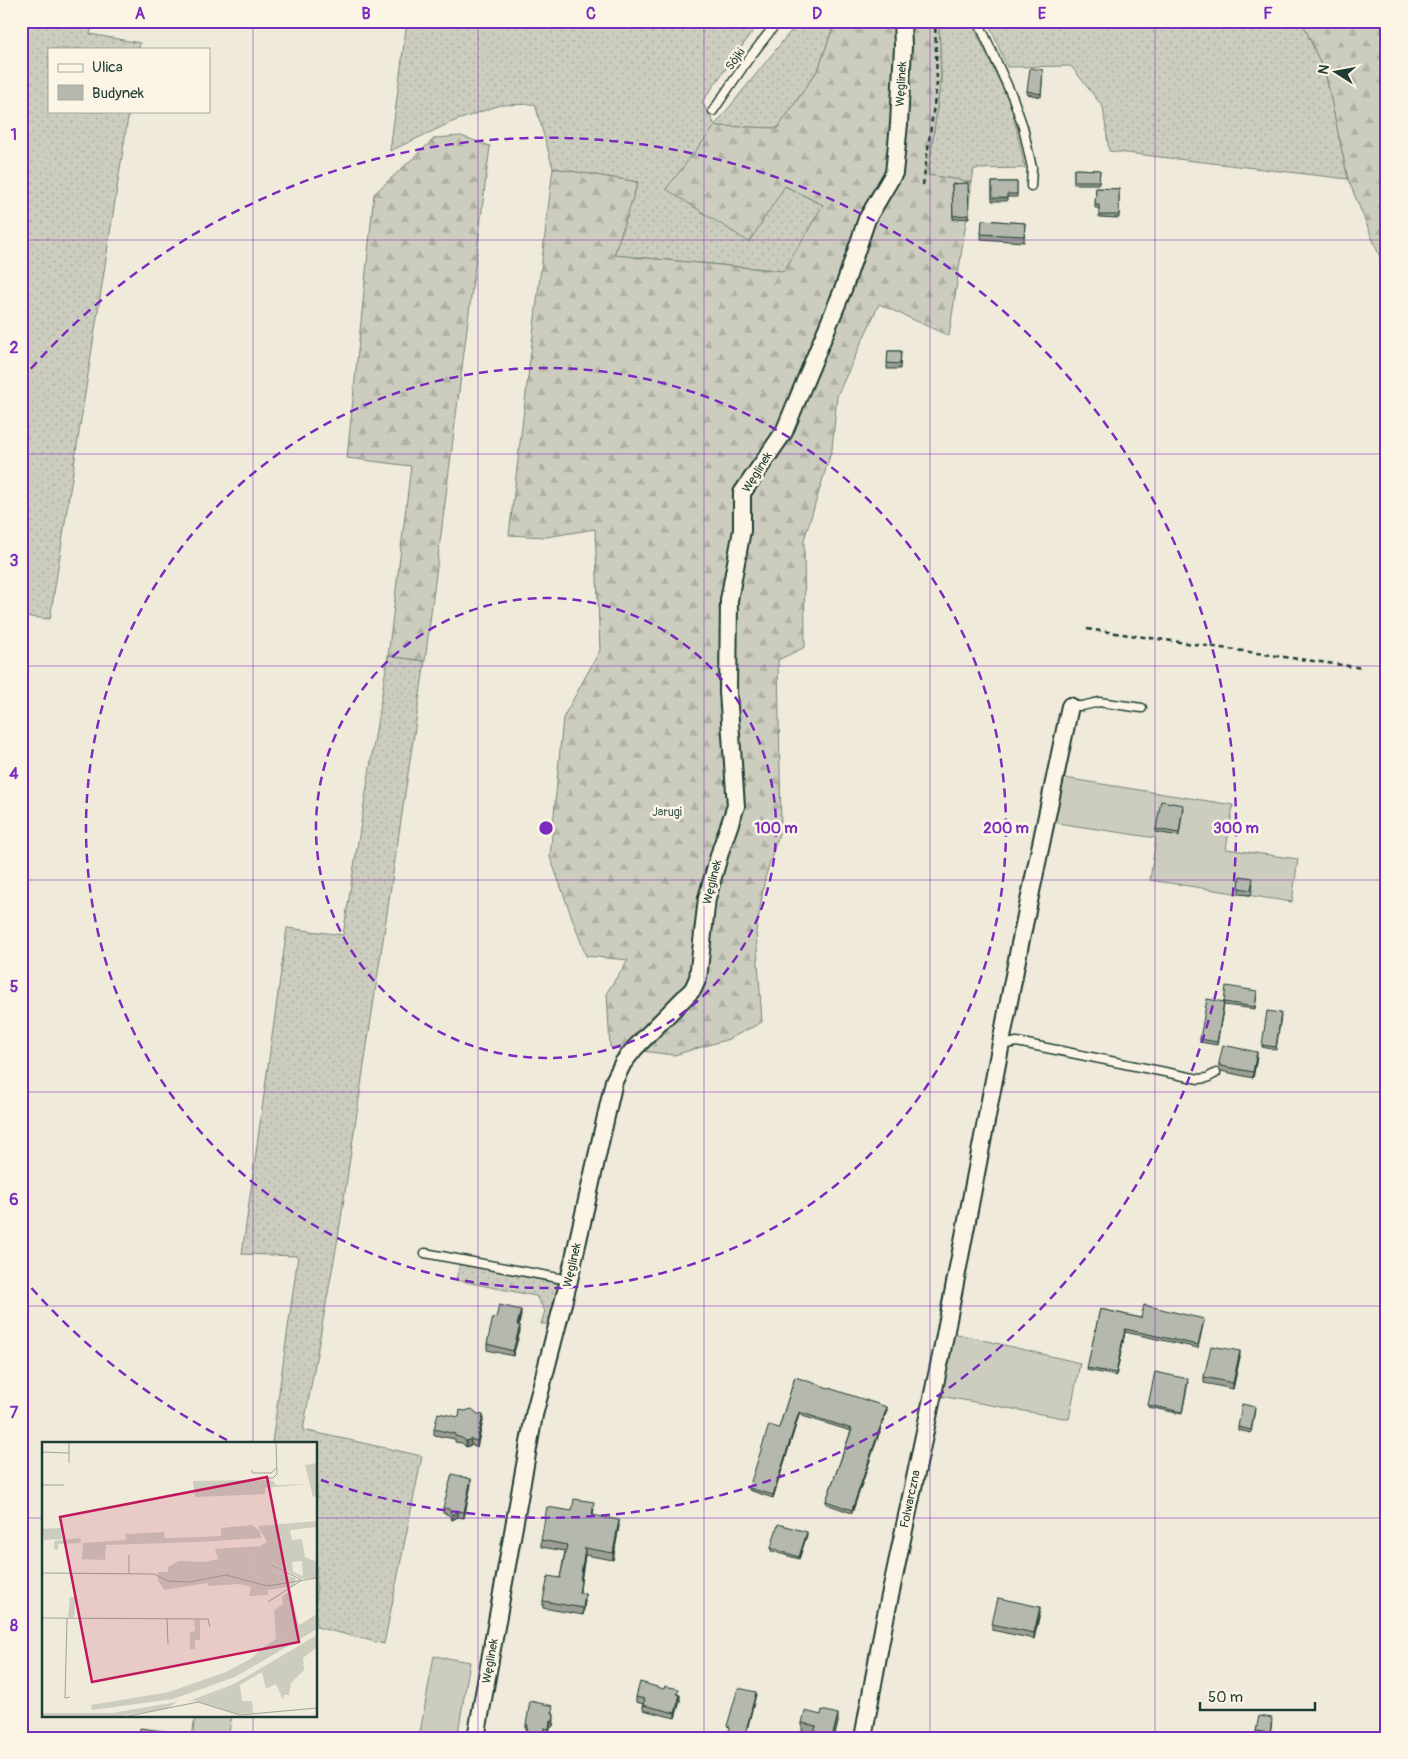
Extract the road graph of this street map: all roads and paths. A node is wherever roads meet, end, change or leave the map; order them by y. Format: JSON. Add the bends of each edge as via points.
{"nodes":[{"id":1,"x":778,"y":21,"type":"edge"},
{"id":2,"x":902,"y":21,"type":"edge"},
{"id":3,"x":935,"y":21,"type":"edge"},
{"id":4,"x":978,"y":21,"type":"edge"},
{"id":5,"x":713,"y":111,"type":"dead end"},
{"id":6,"x":923,"y":185,"type":"dead end"},
{"id":7,"x":1031,"y":186,"type":"dead end"},
{"id":8,"x":1087,"y":629,"type":"dead end"},
{"id":9,"x":1363,"y":668,"type":"dead end"},
{"id":10,"x":1070,"y":706,"type":"joint"},
{"id":11,"x":1142,"y":708,"type":"dead end"},
{"id":12,"x":1001,"y":1045,"type":"junction"},
{"id":13,"x":1216,"y":1073,"type":"dead end"},
{"id":14,"x":425,"y":1253,"type":"dead end"},
{"id":15,"x":568,"y":1280,"type":"junction"},
{"id":16,"x":476,"y":1738,"type":"edge"},
{"id":17,"x":863,"y":1738,"type":"edge"}],
"edges":[{"from":1,"to":5,"type":"lane","name":"Sójki"},
{"from":2,"to":15,"type":"street","name":"Węglinek","via":[[894,174],[867,219],[844,287],[784,432],[742,493],[742,530],[728,600],[728,692],[736,806],[707,898],[698,978],[693,989],[634,1049],[614,1081]]},
{"from":3,"to":6,"type":"path","via":[[937,83]]},
{"from":4,"to":7,"type":"lane","via":[[1023,127],[1032,168]]},
{"from":8,"to":9,"type":"path"},
{"from":10,"to":11,"type":"lane","via":[[1099,702]]},
{"from":10,"to":12,"type":"street","name":"Folwarczna"},
{"from":12,"to":13,"type":"lane","via":[[1017,1042],[1198,1079]]},
{"from":12,"to":17,"type":"street","name":"Folwarczna"},
{"from":14,"to":15,"type":"lane"},
{"from":15,"to":16,"type":"street","name":"Węglinek","via":[[534,1415]]}]}
